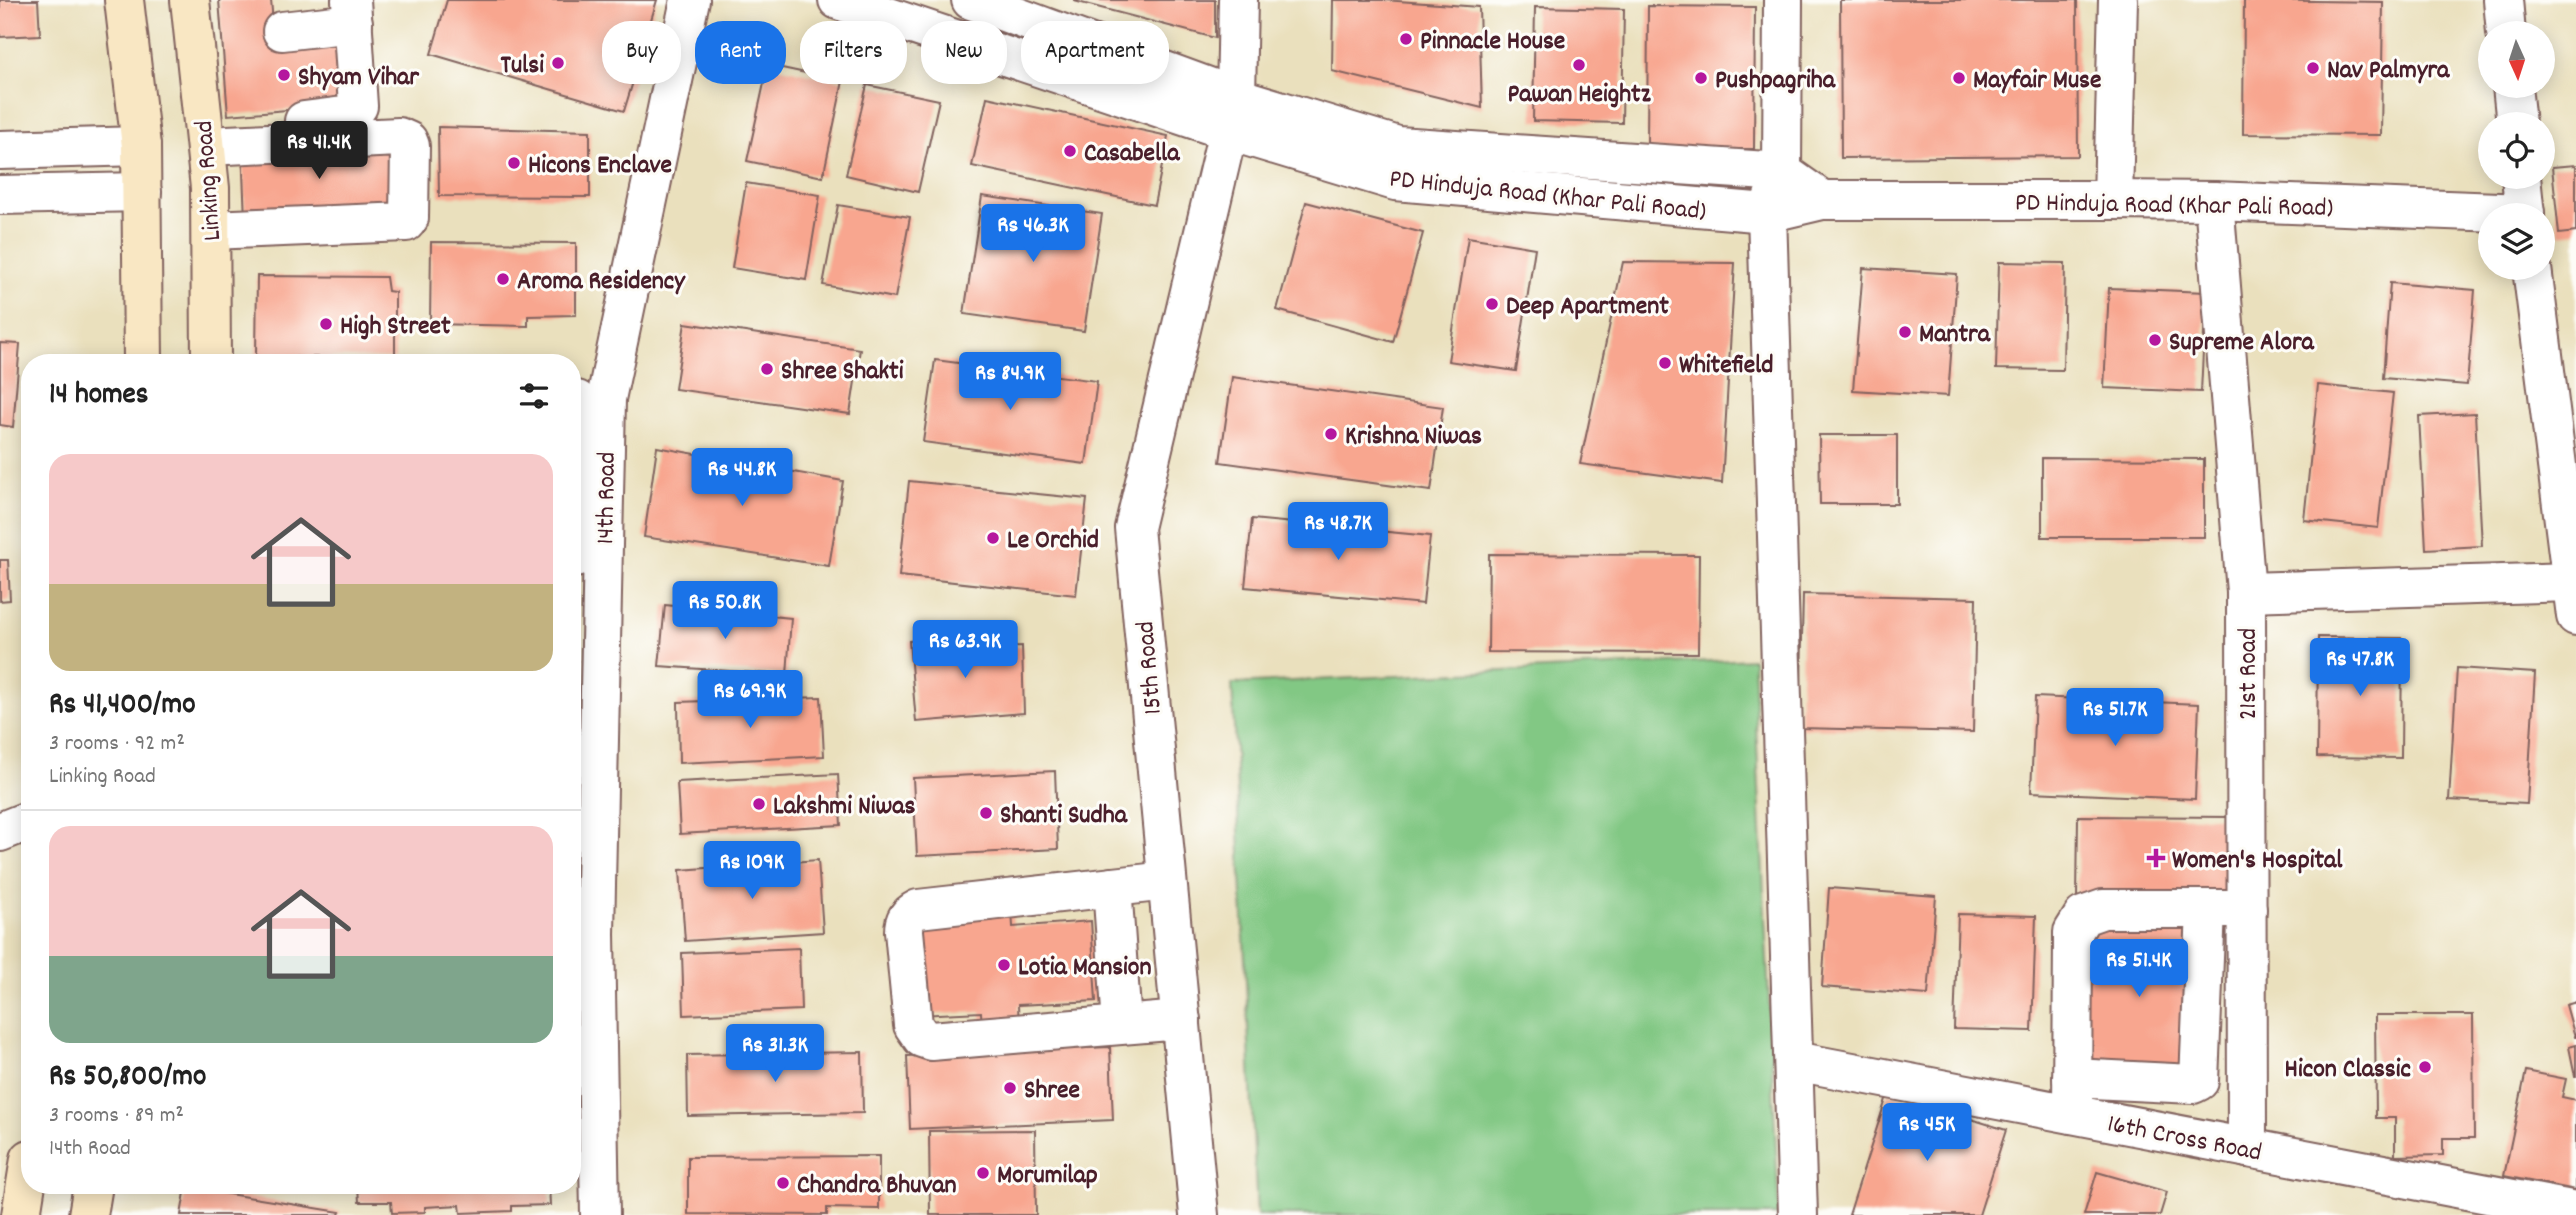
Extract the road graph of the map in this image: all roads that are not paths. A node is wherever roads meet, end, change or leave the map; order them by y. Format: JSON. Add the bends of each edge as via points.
{"nodes":[{"id":1,"x":124,"y":0,"type":"edge"},
{"id":2,"x":190,"y":0,"type":"edge"},
{"id":3,"x":690,"y":0,"type":"edge"},
{"id":4,"x":838,"y":0,"type":"edge"},
{"id":5,"x":971,"y":0,"type":"edge"},
{"id":6,"x":1238,"y":0,"type":"edge"},
{"id":7,"x":1783,"y":0,"type":"edge"},
{"id":8,"x":2118,"y":0,"type":"edge"},
{"id":9,"x":2503,"y":0,"type":"edge"},
{"id":10,"x":352,"y":11,"type":"edge"},
{"id":11,"x":2505,"y":21,"type":"edge"},
{"id":12,"x":282,"y":31,"type":"dead end"},
{"id":13,"x":1232,"y":114,"type":"junction"},
{"id":14,"x":205,"y":138,"type":"junction"},
{"id":15,"x":141,"y":146,"type":"junction"},
{"id":16,"x":0,"y":150,"type":"edge"},
{"id":17,"x":1782,"y":172,"type":"junction"},
{"id":18,"x":142,"y":192,"type":"junction"},
{"id":19,"x":0,"y":195,"type":"edge"},
{"id":20,"x":1822,"y":200,"type":"junction"},
{"id":21,"x":2113,"y":200,"type":"junction"},
{"id":22,"x":2214,"y":201,"type":"junction"},
{"id":23,"x":2524,"y":202,"type":"edge"},
{"id":24,"x":1767,"y":213,"type":"junction"},
{"id":25,"x":211,"y":230,"type":"junction"},
{"id":26,"x":2533,"y":280,"type":"edge"},
{"id":27,"x":143,"y":354,"type":"edge"},
{"id":28,"x":211,"y":354,"type":"edge"},
{"id":29,"x":585,"y":400,"type":"edge"},
{"id":30,"x":583,"y":558,"type":"edge"},
{"id":31,"x":2246,"y":592,"type":"junction"},
{"id":32,"x":2573,"y":599,"type":"edge"},
{"id":33,"x":21,"y":824,"type":"edge"},
{"id":34,"x":0,"y":832,"type":"edge"},
{"id":35,"x":1167,"y":881,"type":"junction"},
{"id":36,"x":1112,"y":887,"type":"junction"},
{"id":37,"x":2206,"y":909,"type":"junction"},
{"id":38,"x":2247,"y":909,"type":"junction"},
{"id":39,"x":1181,"y":1020,"type":"junction"},
{"id":40,"x":1122,"y":1024,"type":"junction"},
{"id":41,"x":1795,"y":1061,"type":"junction"},
{"id":42,"x":2072,"y":1096,"type":"junction"},
{"id":43,"x":2247,"y":1148,"type":"junction"},
{"id":44,"x":25,"y":1194,"type":"edge"},
{"id":45,"x":92,"y":1194,"type":"edge"},
{"id":46,"x":2576,"y":1211,"type":"edge"},
{"id":47,"x":22,"y":1215,"type":"edge"},
{"id":48,"x":88,"y":1215,"type":"edge"},
{"id":49,"x":600,"y":1215,"type":"edge"},
{"id":50,"x":1199,"y":1215,"type":"edge"},
{"id":51,"x":1798,"y":1215,"type":"edge"}],
"edges":[{"from":1,"to":15,"type":"main road"},
{"from":2,"to":14,"type":"main road","name":"Linking Road"},
{"from":3,"to":29,"type":"street","name":"14th Road"},
{"from":4,"to":13,"type":"street","name":"PD Hinduja Road (Khar Pali Road)"},
{"from":5,"to":13,"type":"street","name":"PD Hinduja Road (Khar Pali Road)"},
{"from":6,"to":13,"type":"street","name":"15th Road"},
{"from":7,"to":17,"type":"street"},
{"from":8,"to":21,"type":"street"},
{"from":9,"to":11,"type":"street"},
{"from":10,"to":12,"type":"street"},
{"from":10,"to":14,"type":"street","via":[[359,99],[351,115]]},
{"from":13,"to":17,"type":"street","name":"PD Hinduja Road (Khar Pali Road)","via":[[1398,146]]},
{"from":13,"to":24,"type":"street","name":"PD Hinduja Road (Khar Pali Road)","via":[[1395,181]]},
{"from":13,"to":35,"type":"street","name":"15th Road","via":[[1134,528]]},
{"from":14,"to":25,"type":"main road","name":"Linking Road"},
{"from":14,"to":25,"type":"street","via":[[399,137],[410,146],[406,222]]},
{"from":15,"to":16,"type":"street"},
{"from":15,"to":18,"type":"main road"},
{"from":17,"to":20,"type":"street"},
{"from":17,"to":24,"type":"street"},
{"from":18,"to":19,"type":"street"},
{"from":18,"to":27,"type":"main road"},
{"from":20,"to":21,"type":"street","name":"PD Hinduja Road (Khar Pali Road)"},
{"from":20,"to":24,"type":"street","name":"PD Hinduja Road (Khar Pali Road)"},
{"from":21,"to":22,"type":"street","name":"PD Hinduja Road (Khar Pali Road)"},
{"from":22,"to":23,"type":"street","name":"PD Hinduja Road (Khar Pali Road)"},
{"from":22,"to":31,"type":"street","name":"21st Road"},
{"from":24,"to":41,"type":"street"},
{"from":25,"to":28,"type":"main road","name":"Linking Road"},
{"from":26,"to":32,"type":"street"},
{"from":29,"to":30,"type":"street","name":"14th Road"},
{"from":30,"to":49,"type":"street","name":"14th Road"},
{"from":31,"to":32,"type":"street"},
{"from":31,"to":38,"type":"street","name":"21st Road"},
{"from":33,"to":34,"type":"street"},
{"from":35,"to":36,"type":"street"},
{"from":35,"to":39,"type":"street","name":"15th Road"},
{"from":36,"to":40,"type":"street"},
{"from":36,"to":40,"type":"street","via":[[918,909],[904,922],[904,931],[914,1024],[922,1038],[931,1041]]},
{"from":37,"to":38,"type":"street"},
{"from":37,"to":42,"type":"street","via":[[2199,1081]]},
{"from":37,"to":42,"type":"street","via":[[2103,909],[2083,916],[2073,932]]},
{"from":38,"to":43,"type":"street","name":"21st Road"},
{"from":39,"to":40,"type":"street"},
{"from":39,"to":50,"type":"street","name":"15th Road"},
{"from":41,"to":42,"type":"street","name":"16th Cross Road"},
{"from":41,"to":51,"type":"street"},
{"from":42,"to":43,"type":"street","name":"16th Cross Road"},
{"from":43,"to":46,"type":"street","name":"16th Cross Road"},
{"from":44,"to":47,"type":"main road"},
{"from":45,"to":48,"type":"main road"}]}
